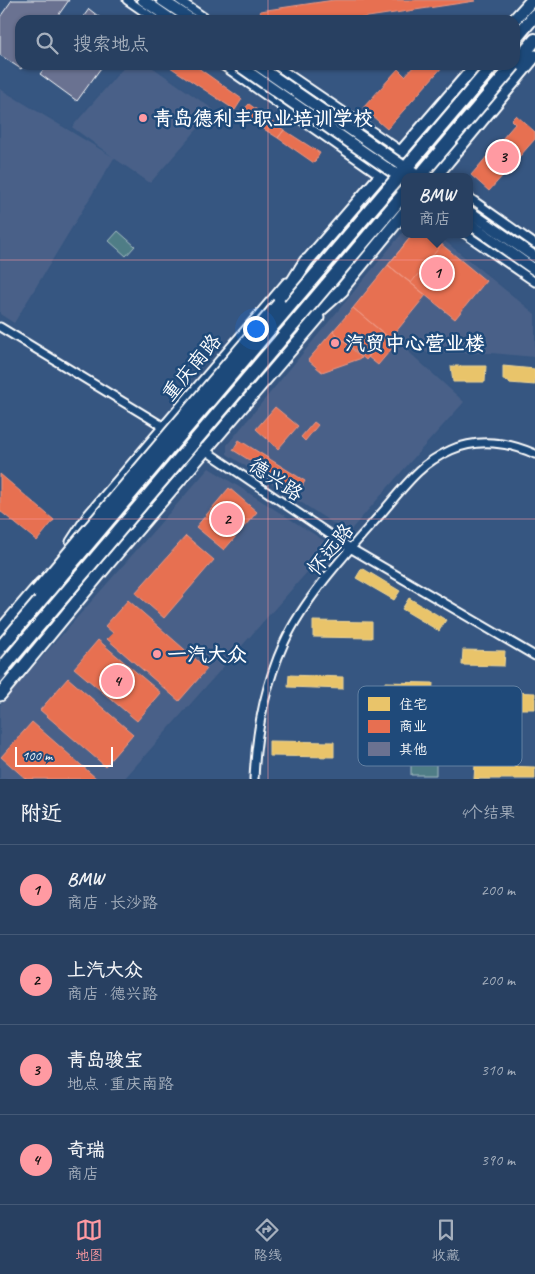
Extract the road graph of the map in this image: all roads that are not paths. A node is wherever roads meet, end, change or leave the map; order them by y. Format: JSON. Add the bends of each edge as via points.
{"nodes":[{"id":1,"x":127,"y":0,"type":"edge"},
{"id":2,"x":143,"y":0,"type":"edge"},
{"id":3,"x":162,"y":0,"type":"edge"},
{"id":4,"x":179,"y":0,"type":"edge"},
{"id":5,"x":532,"y":0,"type":"edge"},
{"id":6,"x":149,"y":15,"type":"edge"},
{"id":7,"x":165,"y":15,"type":"edge"},
{"id":8,"x":184,"y":15,"type":"edge"},
{"id":9,"x":201,"y":15,"type":"edge"},
{"id":10,"x":518,"y":15,"type":"edge"},
{"id":11,"x":535,"y":15,"type":"edge"},
{"id":12,"x":520,"y":33,"type":"edge"},
{"id":13,"x":535,"y":40,"type":"edge"},
{"id":14,"x":535,"y":56,"type":"edge"},
{"id":15,"x":520,"y":59,"type":"edge"},
{"id":16,"x":229,"y":70,"type":"edge"},
{"id":17,"x":245,"y":70,"type":"edge"},
{"id":18,"x":264,"y":70,"type":"edge"},
{"id":19,"x":282,"y":70,"type":"edge"},
{"id":20,"x":472,"y":70,"type":"edge"},
{"id":21,"x":489,"y":70,"type":"edge"},
{"id":22,"x":511,"y":70,"type":"edge"},
{"id":23,"x":401,"y":151,"type":"junction"},
{"id":24,"x":402,"y":173,"type":"edge"},
{"id":25,"x":413,"y":173,"type":"edge"},
{"id":26,"x":422,"y":173,"type":"edge"},
{"id":27,"x":433,"y":173,"type":"edge"},
{"id":28,"x":439,"y":173,"type":"edge"},
{"id":29,"x":401,"y":174,"type":"edge"},
{"id":30,"x":380,"y":175,"type":"junction"},
{"id":31,"x":401,"y":178,"type":"edge"},
{"id":32,"x":401,"y":191,"type":"edge"},
{"id":33,"x":401,"y":197,"type":"edge"},
{"id":34,"x":473,"y":200,"type":"edge"},
{"id":35,"x":473,"y":214,"type":"edge"},
{"id":36,"x":401,"y":217,"type":"edge"},
{"id":37,"x":473,"y":226,"type":"edge"},
{"id":38,"x":472,"y":238,"type":"edge"},
{"id":39,"x":535,"y":244,"type":"edge"},
{"id":40,"x":535,"y":257,"type":"edge"},
{"id":41,"x":306,"y":262,"type":"junction"},
{"id":42,"x":535,"y":270,"type":"edge"},
{"id":43,"x":535,"y":282,"type":"edge"},
{"id":44,"x":342,"y":290,"type":"junction"},
{"id":45,"x":0,"y":326,"type":"edge"},
{"id":46,"x":164,"y":427,"type":"junction"},
{"id":47,"x":204,"y":451,"type":"junction"},
{"id":48,"x":535,"y":454,"type":"edge"},
{"id":49,"x":350,"y":548,"type":"junction"},
{"id":50,"x":0,"y":633,"type":"edge"},
{"id":51,"x":0,"y":648,"type":"edge"},
{"id":52,"x":535,"y":656,"type":"edge"},
{"id":53,"x":0,"y":670,"type":"edge"},
{"id":54,"x":0,"y":681,"type":"edge"},
{"id":55,"x":0,"y":695,"type":"edge"},
{"id":56,"x":254,"y":779,"type":"edge"}],
"edges":[{"from":1,"to":6,"type":"street"},
{"from":2,"to":7,"type":"main road"},
{"from":3,"to":8,"type":"main road"},
{"from":4,"to":9,"type":"street"},
{"from":5,"to":10,"type":"main road"},
{"from":11,"to":12,"type":"highway"},
{"from":13,"to":15,"type":"highway"},
{"from":14,"to":28,"type":"main road"},
{"from":16,"to":30,"type":"street"},
{"from":17,"to":31,"type":"main road","bridge":true},
{"from":18,"to":25,"type":"main road","bridge":true},
{"from":19,"to":23,"type":"street"},
{"from":20,"to":23,"type":"main road","name":"重庆南路"},
{"from":21,"to":24,"type":"highway","bridge":true},
{"from":22,"to":26,"type":"highway","bridge":true},
{"from":23,"to":27,"type":"street"},
{"from":23,"to":30,"type":"main road","name":"重庆南路"},
{"from":29,"to":51,"type":"highway","bridge":true},
{"from":30,"to":32,"type":"street"},
{"from":30,"to":41,"type":"main road","name":"重庆南路"},
{"from":33,"to":53,"type":"highway","bridge":true},
{"from":34,"to":39,"type":"street"},
{"from":35,"to":40,"type":"main road"},
{"from":36,"to":44,"type":"main road"},
{"from":37,"to":42,"type":"main road"},
{"from":38,"to":43,"type":"street"},
{"from":41,"to":46,"type":"main road","name":"重庆南路"},
{"from":41,"to":50,"type":"highway","bridge":true,"via":[[279,304]]},
{"from":44,"to":47,"type":"main road"},
{"from":44,"to":54,"type":"highway","via":[[304,324]]},
{"from":45,"to":46,"type":"street","name":"德兴路"},
{"from":46,"to":47,"type":"street","name":"德兴路"},
{"from":46,"to":50,"type":"main road","name":"重庆南路","via":[[89,516],[57,564]]},
{"from":47,"to":49,"type":"street","name":"德兴路"},
{"from":47,"to":55,"type":"main road"},
{"from":48,"to":49,"type":"street","name":"怀远路","via":[[502,443],[474,443],[452,450],[420,470]]},
{"from":49,"to":52,"type":"street","name":"德兴路"},
{"from":49,"to":56,"type":"street","name":"怀远路","via":[[300,613],[284,643],[260,721]]}]}
